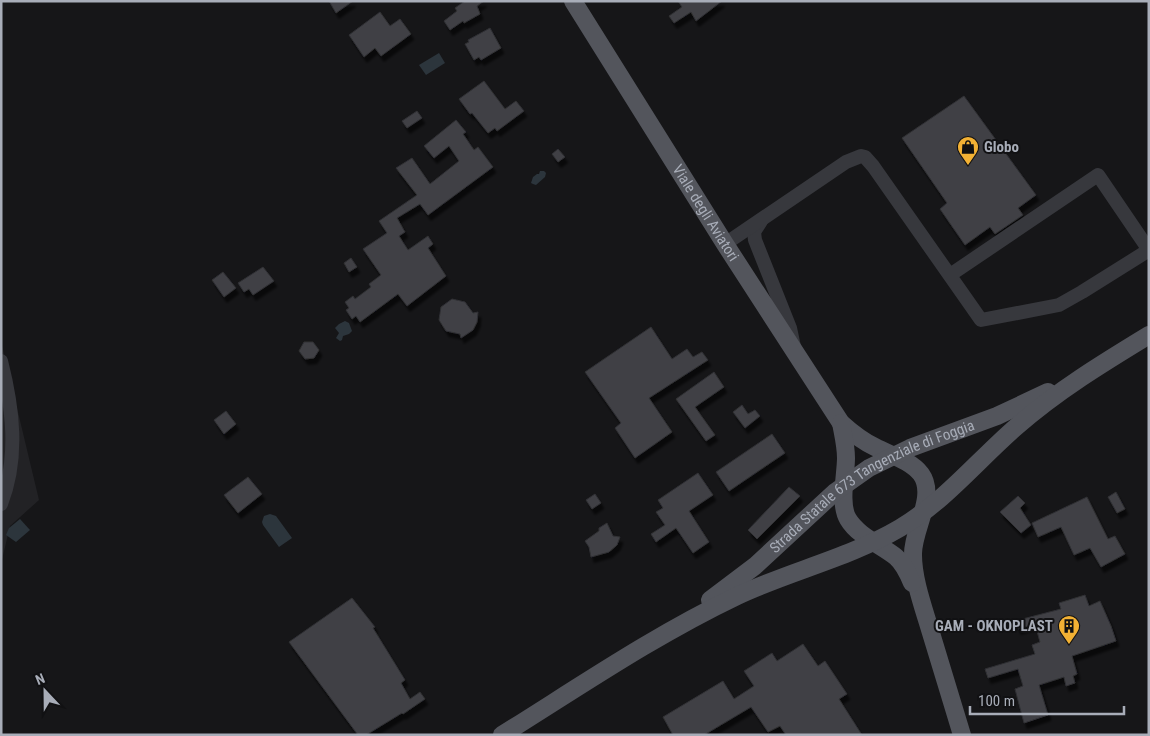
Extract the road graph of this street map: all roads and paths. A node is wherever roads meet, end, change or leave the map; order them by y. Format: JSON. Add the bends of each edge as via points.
{"nodes":[{"id":1,"x":573,"y":1,"type":"edge"},
{"id":2,"x":761,"y":221,"type":"junction"},
{"id":3,"x":725,"y":244,"type":"junction"},
{"id":4,"x":1148,"y":250,"type":"edge"},
{"id":5,"x":950,"y":275,"type":"junction"},
{"id":6,"x":1149,"y":335,"type":"edge"},
{"id":7,"x":795,"y":350,"type":"junction"},
{"id":8,"x":1,"y":361,"type":"edge"},
{"id":9,"x":1097,"y":367,"type":"junction"},
{"id":10,"x":841,"y":423,"type":"junction"},
{"id":11,"x":893,"y":455,"type":"junction"},
{"id":12,"x":845,"y":484,"type":"junction"},
{"id":13,"x":1,"y":504,"type":"edge"},
{"id":14,"x":922,"y":514,"type":"junction"},
{"id":15,"x":873,"y":541,"type":"junction"},
{"id":16,"x":922,"y":605,"type":"junction"},
{"id":17,"x":665,"y":634,"type":"junction"},
{"id":18,"x":502,"y":735,"type":"edge"},
{"id":19,"x":962,"y":735,"type":"edge"}],
"edges":[{"from":1,"to":3,"type":"main road","name":"Viale degli Aviatori"},
{"from":2,"to":3,"type":"street"},
{"from":2,"to":5,"type":"street","via":[[846,162],[865,157]]},
{"from":2,"to":7,"type":"street","via":[[754,232],[755,240],[790,328]]},
{"from":3,"to":7,"type":"main road","name":"Viale degli Aviatori"},
{"from":4,"to":5,"type":"street","via":[[1059,305],[981,320]]},
{"from":4,"to":5,"type":"street","via":[[1098,175]]},
{"from":6,"to":9,"type":"main road","name":"Strada Statale 673 Tangenziale di Foggia"},
{"from":7,"to":10,"type":"main road","name":"Viale degli Aviatori"},
{"from":8,"to":13,"type":"street","via":[[12,423],[7,488]]},
{"from":9,"to":11,"type":"main road","name":"Strada Statale 673 Tangenziale di Foggia","via":[[997,416]]},
{"from":9,"to":14,"type":"main road","name":"Strada Statale 673 Tangenziale di Foggia","via":[[1018,426],[952,490]]},
{"from":10,"to":11,"type":"main road","name":"Viale degli Aviatori","via":[[866,443]]},
{"from":10,"to":12,"type":"main road","name":"Viale degli Aviatori","via":[[846,455]]},
{"from":11,"to":12,"type":"main road","name":"Strada Statale 673 Tangenziale di Foggia"},
{"from":11,"to":14,"type":"main road","via":[[914,468],[923,479],[926,492]]},
{"from":12,"to":15,"type":"main road","via":[[847,518]]},
{"from":12,"to":17,"type":"main road","name":"Strada Statale 673 Tangenziale di Foggia","via":[[755,566]]},
{"from":14,"to":15,"type":"main road","name":"Strada Statale 673 Tangenziale di Foggia"},
{"from":14,"to":16,"type":"main road","via":[[912,554]]},
{"from":15,"to":16,"type":"main road","via":[[903,566]]},
{"from":15,"to":17,"type":"main road","name":"Strada Statale 673 Tangenziale di Foggia","via":[[760,586]]},
{"from":16,"to":19,"type":"main road"},
{"from":17,"to":18,"type":"main road","name":"Strada Statale 673 Tangenziale di Foggia"}]}
